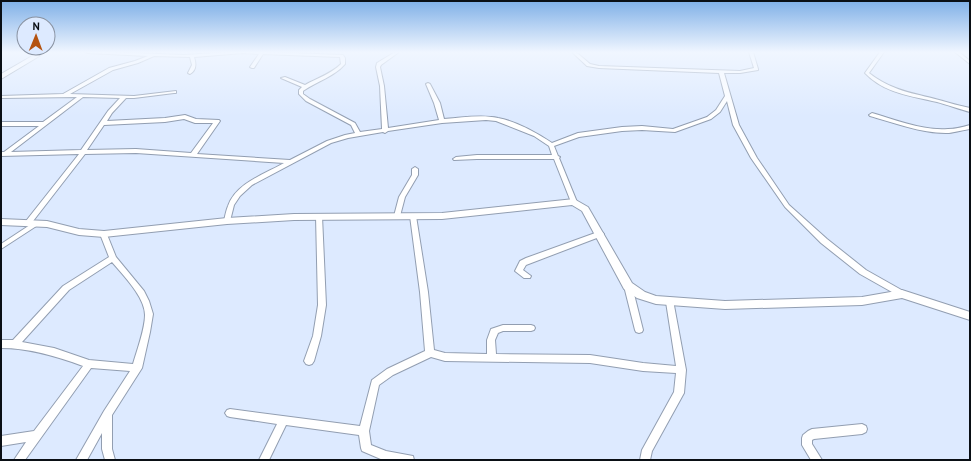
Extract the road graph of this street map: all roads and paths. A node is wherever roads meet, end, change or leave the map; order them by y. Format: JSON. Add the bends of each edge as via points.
{"nodes":[{"id":1,"x":103,"y":74,"type":"edge"},
{"id":2,"x":331,"y":74,"type":"edge"},
{"id":3,"x":379,"y":74,"type":"edge"},
{"id":4,"x":722,"y":74,"type":"edge"},
{"id":5,"x":868,"y":74,"type":"edge"},
{"id":6,"x":283,"y":78,"type":"dead end"},
{"id":7,"x":428,"y":84,"type":"dead end"},
{"id":8,"x":305,"y":87,"type":"junction"},
{"id":9,"x":174,"y":92,"type":"dead end"},
{"id":10,"x":64,"y":95,"type":"junction"},
{"id":11,"x":82,"y":95,"type":"junction"},
{"id":12,"x":1,"y":97,"type":"edge"},
{"id":13,"x":727,"y":97,"type":"junction"},
{"id":14,"x":124,"y":98,"type":"junction"},
{"id":15,"x":970,"y":110,"type":"edge"},
{"id":16,"x":872,"y":115,"type":"dead end"},
{"id":17,"x":442,"y":121,"type":"junction"},
{"id":18,"x":104,"y":123,"type":"junction"},
{"id":19,"x":1,"y":124,"type":"edge"},
{"id":20,"x":44,"y":124,"type":"junction"},
{"id":21,"x":970,"y":127,"type":"edge"},
{"id":22,"x":385,"y":131,"type":"junction"},
{"id":23,"x":358,"y":134,"type":"junction"},
{"id":24,"x":551,"y":145,"type":"junction"},
{"id":25,"x":84,"y":151,"type":"junction"},
{"id":26,"x":3,"y":154,"type":"edge"},
{"id":27,"x":193,"y":154,"type":"junction"},
{"id":28,"x":557,"y":157,"type":"junction"},
{"id":29,"x":456,"y":159,"type":"dead end"},
{"id":30,"x":289,"y":162,"type":"junction"},
{"id":31,"x":415,"y":168,"type":"dead end"},
{"id":32,"x":574,"y":202,"type":"junction"},
{"id":33,"x":319,"y":216,"type":"junction"},
{"id":34,"x":397,"y":216,"type":"junction"},
{"id":35,"x":413,"y":216,"type":"junction"},
{"id":36,"x":227,"y":221,"type":"junction"},
{"id":37,"x":1,"y":222,"type":"edge"},
{"id":38,"x":33,"y":223,"type":"junction"},
{"id":39,"x":104,"y":234,"type":"junction"},
{"id":40,"x":600,"y":234,"type":"junction"},
{"id":41,"x":1,"y":247,"type":"edge"},
{"id":42,"x":113,"y":258,"type":"junction"},
{"id":43,"x":527,"y":276,"type":"dead end"},
{"id":44,"x":628,"y":286,"type":"junction"},
{"id":45,"x":902,"y":294,"type":"junction"},
{"id":46,"x":670,"y":302,"type":"junction"},
{"id":47,"x":970,"y":316,"type":"edge"},
{"id":48,"x":531,"y":328,"type":"dead end"},
{"id":49,"x":639,"y":330,"type":"dead end"},
{"id":50,"x":1,"y":344,"type":"edge"},
{"id":51,"x":15,"y":344,"type":"junction"},
{"id":52,"x":430,"y":353,"type":"junction"},
{"id":53,"x":492,"y":358,"type":"junction"},
{"id":54,"x":309,"y":361,"type":"dead end"},
{"id":55,"x":89,"y":364,"type":"junction"},
{"id":56,"x":137,"y":368,"type":"junction"},
{"id":57,"x":681,"y":370,"type":"junction"},
{"id":58,"x":107,"y":414,"type":"junction"},
{"id":59,"x":230,"y":414,"type":"dead end"},
{"id":60,"x":283,"y":420,"type":"junction"},
{"id":61,"x":862,"y":429,"type":"dead end"},
{"id":62,"x":364,"y":431,"type":"junction"},
{"id":63,"x":37,"y":435,"type":"junction"},
{"id":64,"x":1,"y":441,"type":"edge"},
{"id":65,"x":19,"y":460,"type":"edge"},
{"id":66,"x":81,"y":460,"type":"edge"},
{"id":67,"x":110,"y":460,"type":"edge"},
{"id":68,"x":264,"y":460,"type":"edge"},
{"id":69,"x":409,"y":460,"type":"edge"},
{"id":70,"x":645,"y":460,"type":"edge"},
{"id":71,"x":816,"y":460,"type":"edge"}],
"edges":[{"from":1,"to":10,"type":"street"},
{"from":2,"to":8,"type":"street"},
{"from":3,"to":22,"type":"street"},
{"from":4,"to":13,"type":"street"},
{"from":5,"to":15,"type":"street","via":[[888,89]]},
{"from":6,"to":8,"type":"street"},
{"from":7,"to":17,"type":"street"},
{"from":8,"to":23,"type":"street","via":[[301,94],[350,121]]},
{"from":9,"to":14,"type":"street"},
{"from":10,"to":11,"type":"street"},
{"from":10,"to":12,"type":"street"},
{"from":11,"to":14,"type":"street"},
{"from":11,"to":20,"type":"street"},
{"from":13,"to":24,"type":"street","via":[[718,111],[709,118],[673,131],[642,128],[578,135]]},
{"from":13,"to":45,"type":"street","via":[[736,125],[754,158],[787,206],[824,241],[863,272]]},
{"from":14,"to":18,"type":"street","via":[[110,112]]},
{"from":16,"to":21,"type":"street","via":[[936,130]]},
{"from":17,"to":22,"type":"street"},
{"from":17,"to":24,"type":"street","via":[[492,118],[536,135]]},
{"from":18,"to":25,"type":"street"},
{"from":18,"to":27,"type":"street","via":[[185,117],[195,121],[217,121]]},
{"from":19,"to":20,"type":"street"},
{"from":20,"to":26,"type":"street"},
{"from":22,"to":23,"type":"street"},
{"from":23,"to":30,"type":"street","via":[[329,142]]},
{"from":24,"to":28,"type":"street"},
{"from":25,"to":26,"type":"street"},
{"from":25,"to":27,"type":"street","via":[[136,150]]},
{"from":25,"to":38,"type":"street"},
{"from":27,"to":30,"type":"street"},
{"from":28,"to":29,"type":"street"},
{"from":28,"to":32,"type":"street"},
{"from":30,"to":36,"type":"street","via":[[250,184],[237,195],[231,204]]},
{"from":31,"to":34,"type":"street","via":[[415,175],[402,197]]},
{"from":32,"to":35,"type":"street","via":[[455,215]]},
{"from":32,"to":40,"type":"street","via":[[585,209]]},
{"from":33,"to":34,"type":"street"},
{"from":33,"to":36,"type":"street"},
{"from":33,"to":54,"type":"street","via":[[322,305],[317,336]]},
{"from":34,"to":35,"type":"street"},
{"from":35,"to":52,"type":"street"},
{"from":36,"to":39,"type":"street"},
{"from":37,"to":38,"type":"street"},
{"from":38,"to":39,"type":"street"},
{"from":38,"to":41,"type":"street"},
{"from":39,"to":42,"type":"street"},
{"from":40,"to":43,"type":"street","via":[[523,263],[519,271]]},
{"from":40,"to":44,"type":"street"},
{"from":42,"to":51,"type":"street","via":[[66,288]]},
{"from":42,"to":56,"type":"street","via":[[141,293],[149,314]]},
{"from":44,"to":46,"type":"street","via":[[641,295]]},
{"from":44,"to":49,"type":"street"},
{"from":45,"to":46,"type":"street","via":[[862,301],[725,305]]},
{"from":45,"to":47,"type":"street"},
{"from":46,"to":57,"type":"street"},
{"from":48,"to":53,"type":"street","via":[[503,328],[494,331],[491,340]]},
{"from":50,"to":51,"type":"street"},
{"from":51,"to":55,"type":"street","via":[[54,352]]},
{"from":52,"to":53,"type":"street","via":[[445,357]]},
{"from":52,"to":62,"type":"street","via":[[390,372],[375,383]]},
{"from":53,"to":57,"type":"street","via":[[590,359]]},
{"from":55,"to":56,"type":"street"},
{"from":55,"to":63,"type":"street"},
{"from":56,"to":58,"type":"street"},
{"from":57,"to":70,"type":"street","via":[[679,393],[647,450]]},
{"from":58,"to":66,"type":"street"},
{"from":58,"to":67,"type":"street"},
{"from":59,"to":60,"type":"street"},
{"from":60,"to":62,"type":"street"},
{"from":60,"to":68,"type":"street"},
{"from":61,"to":71,"type":"street","via":[[812,434],[807,438],[807,445]]},
{"from":62,"to":69,"type":"street","via":[[366,448],[386,456]]},
{"from":63,"to":64,"type":"street"},
{"from":63,"to":65,"type":"street"}]}
